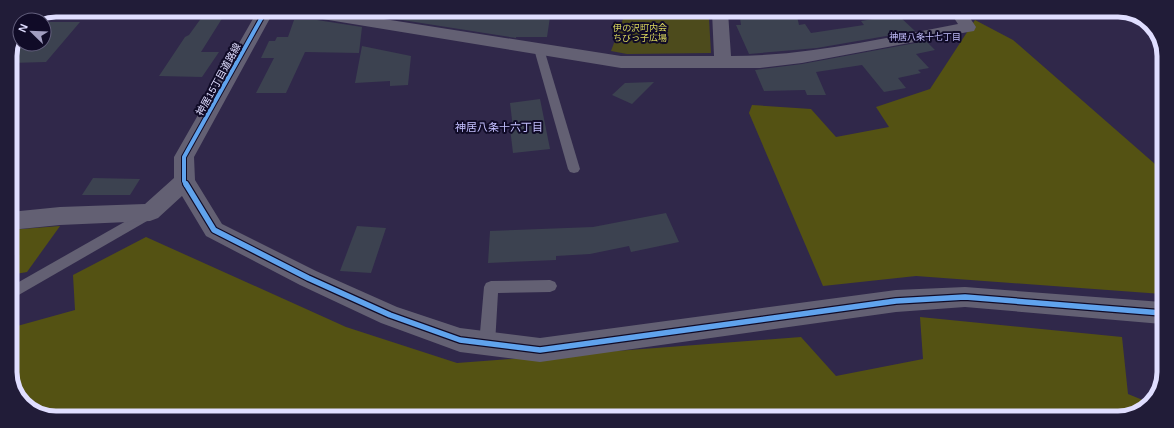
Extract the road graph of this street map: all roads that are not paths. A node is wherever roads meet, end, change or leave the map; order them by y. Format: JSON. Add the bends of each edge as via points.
{"nodes":[{"id":1,"x":262,"y":17,"type":"edge"},
{"id":2,"x":341,"y":17,"type":"edge"},
{"id":3,"x":720,"y":17,"type":"edge"},
{"id":4,"x":961,"y":17,"type":"edge"},
{"id":5,"x":539,"y":49,"type":"junction"},
{"id":6,"x":723,"y":62,"type":"junction"},
{"id":7,"x":574,"y":169,"type":"dead end"},
{"id":8,"x":184,"y":181,"type":"junction"},
{"id":9,"x":150,"y":212,"type":"junction"},
{"id":10,"x":17,"y":220,"type":"edge"},
{"id":11,"x":550,"y":286,"type":"dead end"},
{"id":12,"x":17,"y":290,"type":"edge"},
{"id":13,"x":1157,"y":313,"type":"edge"},
{"id":14,"x":487,"y":344,"type":"junction"}],
"edges":[{"from":1,"to":8,"type":"street","name":"神居15丁目道路線","via":[[184,157]]},
{"from":2,"to":5,"type":"street"},
{"from":3,"to":6,"type":"street"},
{"from":4,"to":6,"type":"street","via":[[968,27],[802,58]]},
{"from":5,"to":6,"type":"street","via":[[621,62]]},
{"from":5,"to":7,"type":"lane"},
{"from":8,"to":9,"type":"street"},
{"from":8,"to":14,"type":"street","via":[[214,230],[308,278],[390,315],[460,340]]},
{"from":9,"to":10,"type":"street"},
{"from":9,"to":12,"type":"lane"},
{"from":11,"to":14,"type":"lane","via":[[491,287]]},
{"from":13,"to":14,"type":"street","via":[[965,297],[896,301],[540,350]]}]}
